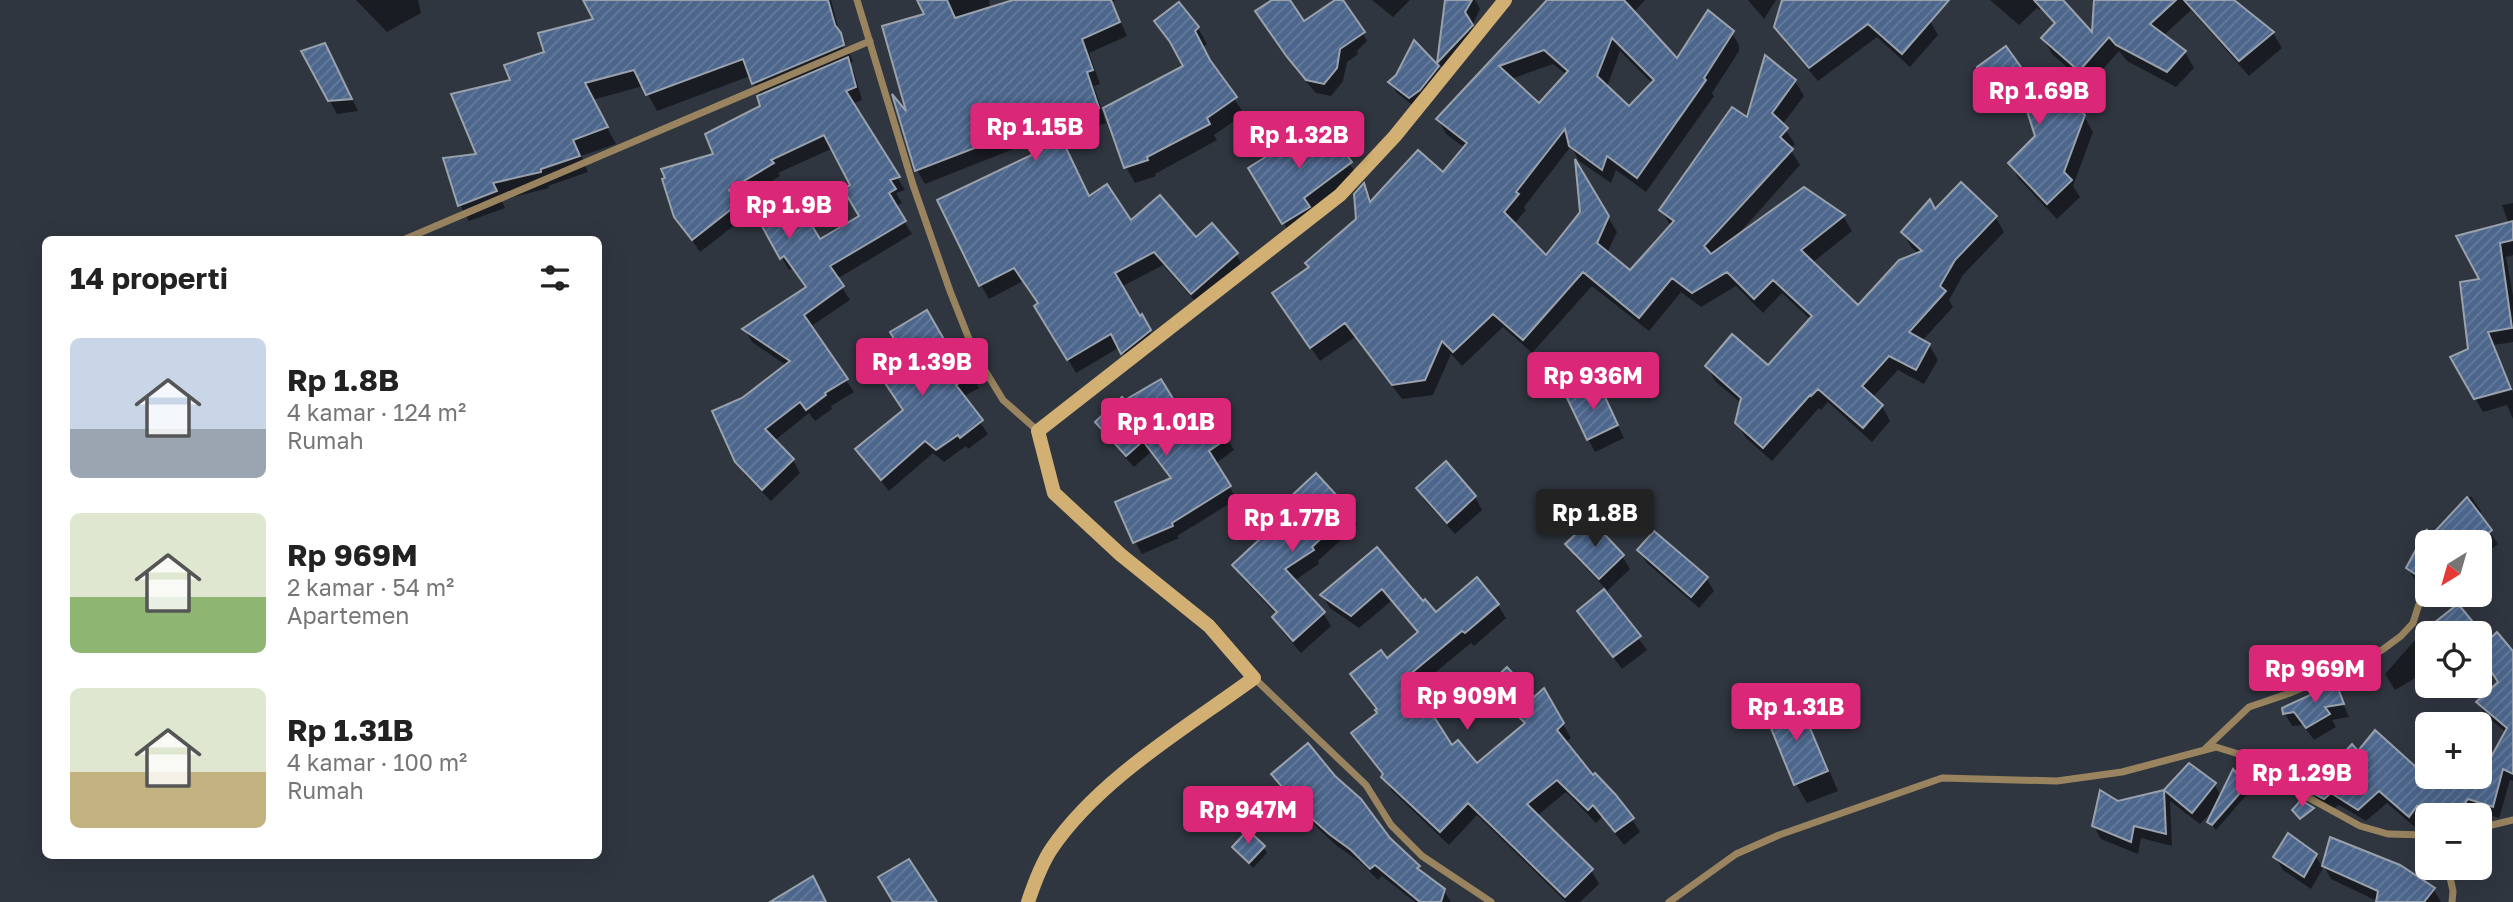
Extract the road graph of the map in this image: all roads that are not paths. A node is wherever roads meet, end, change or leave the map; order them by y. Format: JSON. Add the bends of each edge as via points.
{"nodes":[{"id":1,"x":858,"y":0,"type":"edge"},
{"id":2,"x":1505,"y":0,"type":"edge"},
{"id":3,"x":870,"y":41,"type":"junction"},
{"id":4,"x":412,"y":236,"type":"edge"},
{"id":5,"x":1038,"y":431,"type":"junction"},
{"id":6,"x":2418,"y":607,"type":"edge"},
{"id":7,"x":1254,"y":678,"type":"junction"},
{"id":8,"x":2203,"y":751,"type":"junction"},
{"id":9,"x":2513,"y":820,"type":"edge"},
{"id":10,"x":2492,"y":825,"type":"edge"},
{"id":11,"x":2415,"y":835,"type":"edge"},
{"id":12,"x":2451,"y":880,"type":"edge"},
{"id":13,"x":1028,"y":902,"type":"edge"},
{"id":14,"x":1491,"y":902,"type":"edge"},
{"id":15,"x":1669,"y":902,"type":"edge"},
{"id":16,"x":2452,"y":902,"type":"edge"}],
"edges":[{"from":1,"to":3,"type":"street"},
{"from":2,"to":5,"type":"street","via":[[1395,136],[1340,195]]},
{"from":3,"to":4,"type":"street"},
{"from":3,"to":5,"type":"street","via":[[913,185],[975,354],[1003,400]]},
{"from":5,"to":7,"type":"street","via":[[1054,493],[1209,626]]},
{"from":6,"to":8,"type":"street","via":[[2413,623],[2382,650],[2249,707]]},
{"from":7,"to":13,"type":"street","via":[[1085,807],[1051,850]]},
{"from":7,"to":14,"type":"street","via":[[1366,785],[1391,825],[1422,856]]},
{"from":8,"to":11,"type":"street","via":[[2216,747],[2245,756],[2360,826],[2388,834]]},
{"from":8,"to":15,"type":"street","via":[[2122,772],[2057,781],[1942,778],[1779,835],[1736,855]]},
{"from":9,"to":10,"type":"street"},
{"from":12,"to":16,"type":"street"}]}
